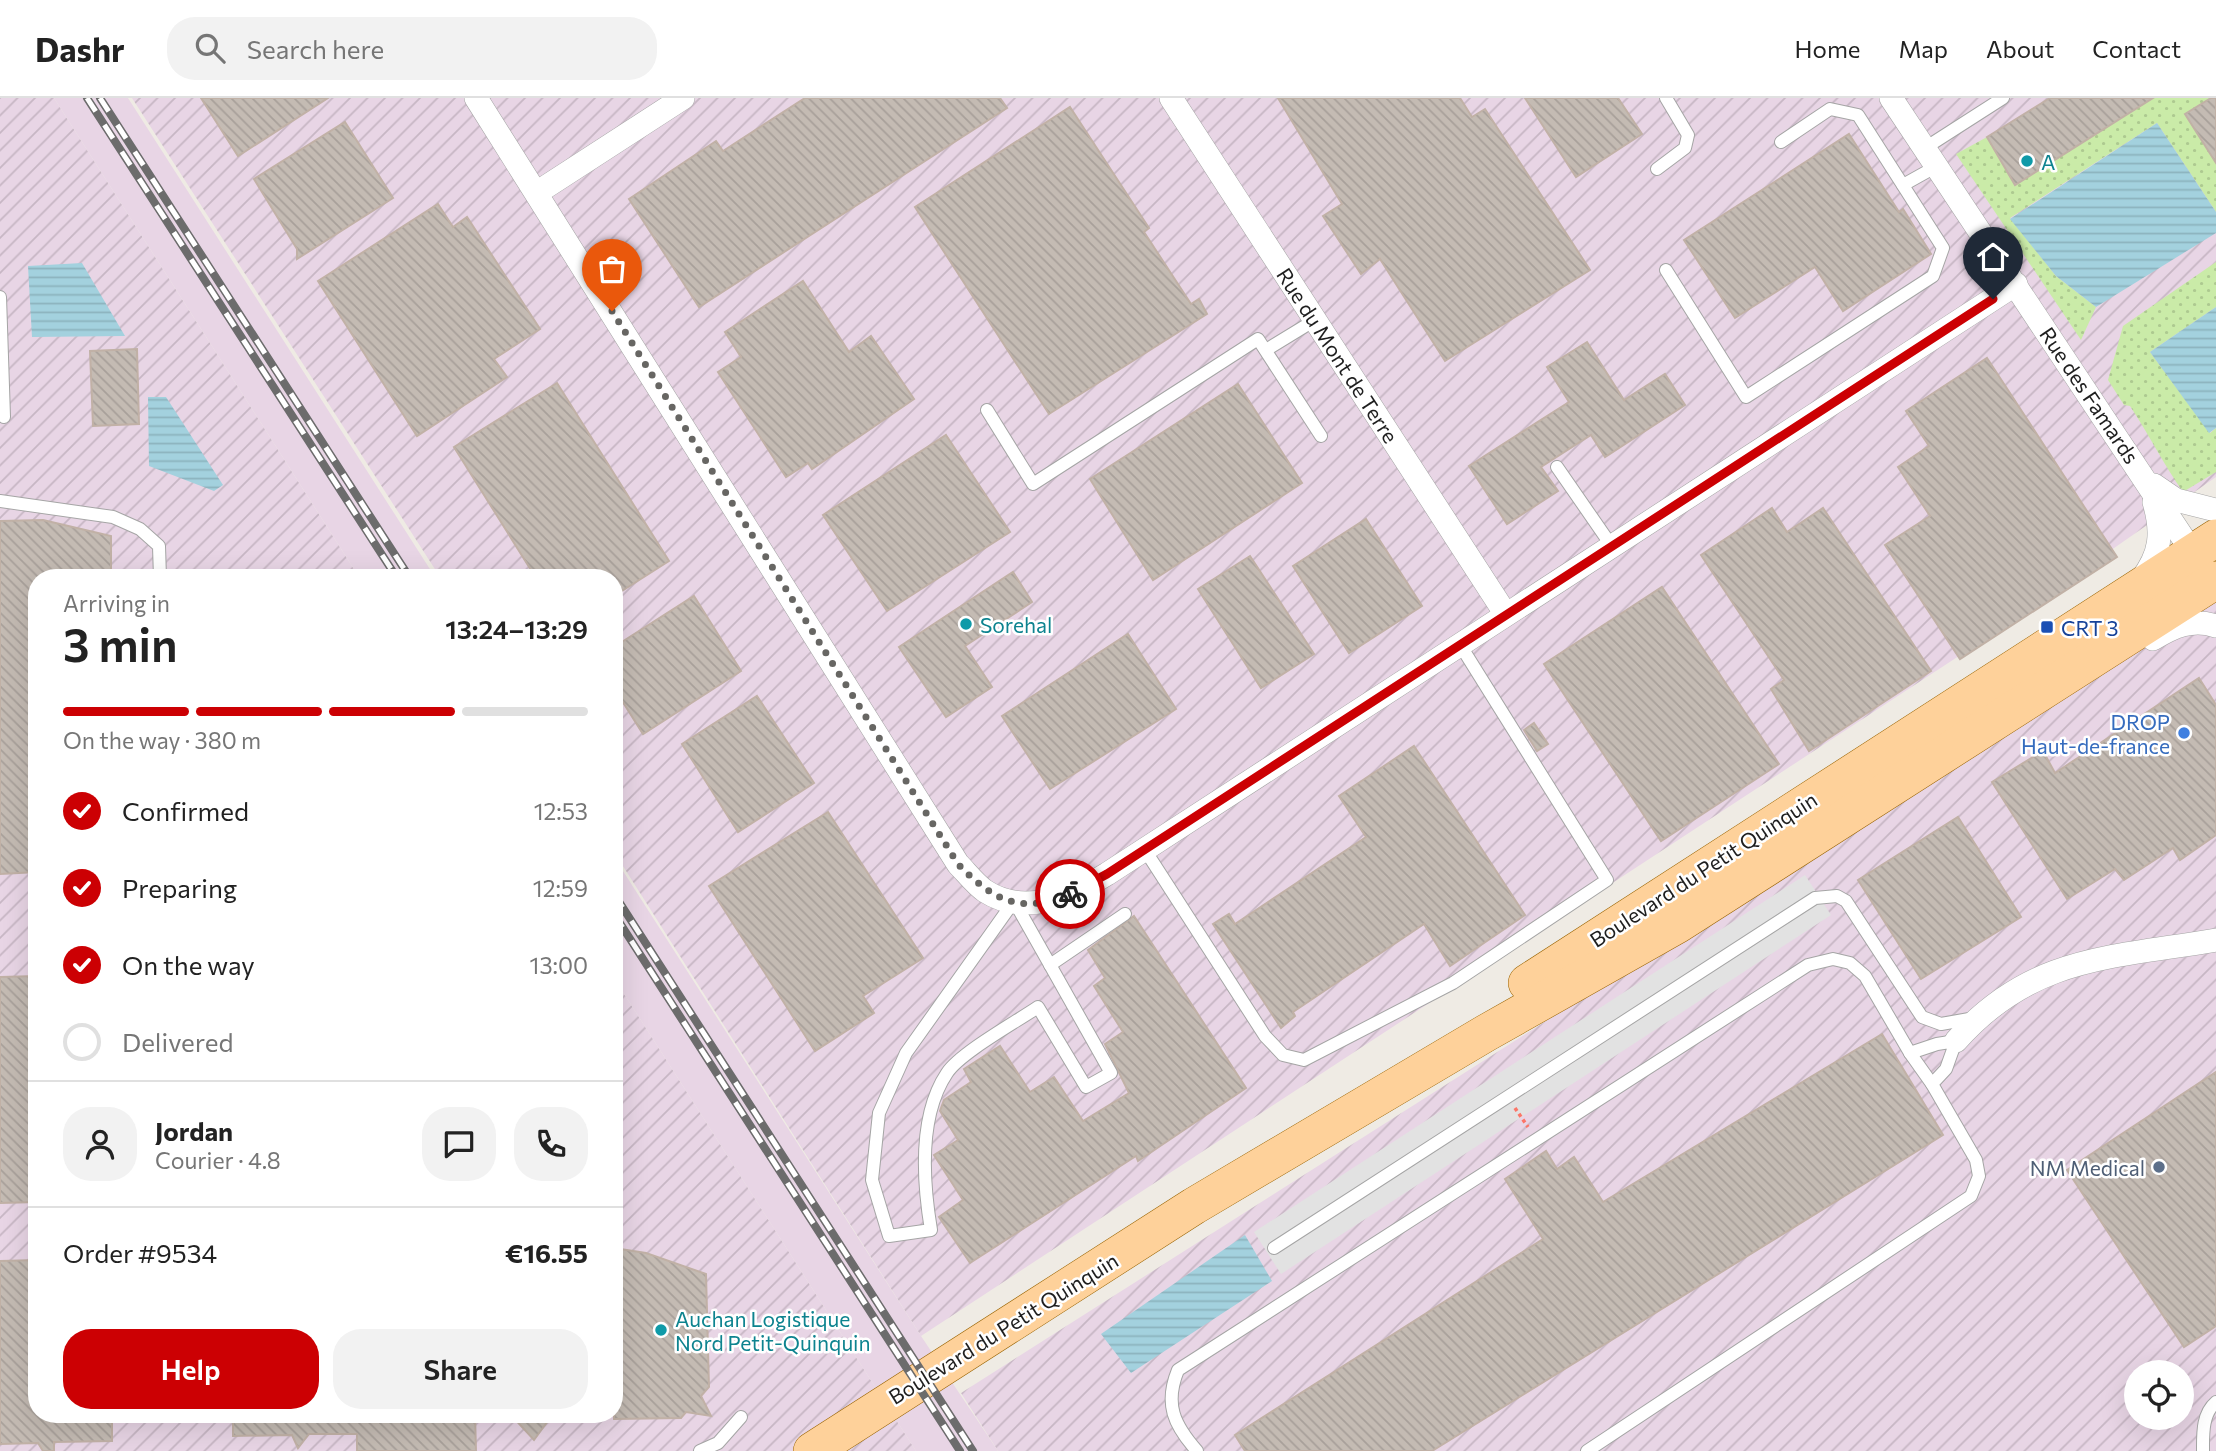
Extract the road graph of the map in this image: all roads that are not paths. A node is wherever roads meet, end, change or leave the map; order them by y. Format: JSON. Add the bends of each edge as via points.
{"nodes":[{"id":1,"x":476,"y":98,"type":"edge"},
{"id":2,"x":683,"y":98,"type":"edge"},
{"id":3,"x":1171,"y":98,"type":"edge"},
{"id":4,"x":1665,"y":98,"type":"edge"},
{"id":5,"x":1891,"y":98,"type":"edge"},
{"id":6,"x":2003,"y":98,"type":"edge"},
{"id":7,"x":1781,"y":142,"type":"dead end"},
{"id":8,"x":1931,"y":157,"type":"junction"},
{"id":9,"x":1657,"y":169,"type":"dead end"},
{"id":10,"x":1903,"y":185,"type":"junction"},
{"id":11,"x":538,"y":192,"type":"junction"},
{"id":12,"x":1666,"y":270,"type":"dead end"},
{"id":13,"x":2016,"y":284,"type":"junction"},
{"id":14,"x":0,"y":297,"type":"edge"},
{"id":15,"x":1315,"y":320,"type":"junction"},
{"id":16,"x":1266,"y":350,"type":"junction"},
{"id":17,"x":987,"y":410,"type":"dead end"},
{"id":18,"x":4,"y":417,"type":"dead end"},
{"id":19,"x":1321,"y":436,"type":"dead end"},
{"id":20,"x":1557,"y":467,"type":"dead end"},
{"id":21,"x":2144,"y":476,"type":"junction"},
{"id":22,"x":0,"y":501,"type":"edge"},
{"id":23,"x":2216,"y":510,"type":"edge"},
{"id":24,"x":1611,"y":545,"type":"junction"},
{"id":25,"x":160,"y":569,"type":"edge"},
{"id":26,"x":2211,"y":569,"type":"edge"},
{"id":27,"x":2123,"y":599,"type":"junction"},
{"id":28,"x":1506,"y":613,"type":"junction"},
{"id":29,"x":2216,"y":626,"type":"edge"},
{"id":30,"x":1459,"y":643,"type":"junction"},
{"id":31,"x":2005,"y":716,"type":"junction"},
{"id":32,"x":1144,"y":850,"type":"junction"},
{"id":33,"x":1014,"y":901,"type":"junction"},
{"id":34,"x":1125,"y":914,"type":"dead end"},
{"id":35,"x":2216,"y":940,"type":"edge"},
{"id":36,"x":1050,"y":965,"type":"junction"},
{"id":37,"x":1977,"y":1017,"type":"junction"},
{"id":38,"x":1956,"y":1041,"type":"junction"},
{"id":39,"x":1910,"y":1053,"type":"junction"},
{"id":40,"x":1933,"y":1084,"type":"junction"},
{"id":41,"x":1194,"y":1206,"type":"junction"},
{"id":42,"x":1275,"y":1248,"type":"dead end"},
{"id":43,"x":2216,"y":1402,"type":"edge"},
{"id":44,"x":741,"y":1417,"type":"dead end"},
{"id":45,"x":699,"y":1451,"type":"edge"},
{"id":46,"x":812,"y":1451,"type":"edge"},
{"id":47,"x":1197,"y":1451,"type":"edge"},
{"id":48,"x":1587,"y":1451,"type":"edge"},
{"id":49,"x":2203,"y":1451,"type":"edge"}],
"edges":[{"from":1,"to":11,"type":"street"},
{"from":2,"to":11,"type":"street"},
{"from":3,"to":15,"type":"street","name":"Rue du Mont de Terre"},
{"from":4,"to":9,"type":"lane","via":[[1688,135],[1685,148]]},
{"from":5,"to":8,"type":"street","name":"Rue des Famards"},
{"from":6,"to":8,"type":"lane"},
{"from":7,"to":10,"type":"lane","via":[[1830,109],[1857,116]]},
{"from":8,"to":10,"type":"lane"},
{"from":8,"to":13,"type":"street","name":"Rue des Famards"},
{"from":10,"to":12,"type":"lane","via":[[1943,248],[1933,276],[1746,397]]},
{"from":11,"to":33,"type":"street","via":[[958,864],[984,890]]},
{"from":13,"to":21,"type":"street","name":"Rue des Famards"},
{"from":13,"to":24,"type":"street"},
{"from":14,"to":18,"type":"lane"},
{"from":15,"to":16,"type":"lane"},
{"from":15,"to":28,"type":"street","name":"Rue du Mont de Terre"},
{"from":16,"to":17,"type":"lane","via":[[1258,339],[1033,484]]},
{"from":16,"to":19,"type":"lane"},
{"from":20,"to":24,"type":"lane"},
{"from":21,"to":23,"type":"street","via":[[2176,500]]},
{"from":21,"to":26,"type":"street","name":"Rue des Famards"},
{"from":21,"to":27,"type":"street","via":[[2155,503],[2161,540],[2149,569]]},
{"from":22,"to":25,"type":"lane","via":[[113,517],[139,528],[159,546]]},
{"from":24,"to":28,"type":"street"},
{"from":26,"to":27,"type":"main road","name":"Boulevard du Petit Quinquin"},
{"from":26,"to":31,"type":"main road","name":"Boulevard du Petit Quinquin"},
{"from":27,"to":41,"type":"main road","name":"Boulevard du Petit Quinquin","via":[[1385,1074]]},
{"from":28,"to":30,"type":"street"},
{"from":29,"to":31,"type":"street","via":[[2192,622],[2167,630],[2064,697]]},
{"from":30,"to":32,"type":"street"},
{"from":30,"to":32,"type":"lane","via":[[1607,880],[1453,983],[1304,1060],[1283,1055],[1265,1036]]},
{"from":31,"to":41,"type":"main road","name":"Boulevard du Petit Quinquin","via":[[1677,925]]},
{"from":32,"to":33,"type":"street","via":[[1060,898],[1033,904]]},
{"from":33,"to":36,"type":"lane"},
{"from":33,"to":36,"type":"lane","via":[[906,1053],[879,1113],[872,1180],[889,1236],[931,1230],[925,1176],[930,1121],[947,1072],[968,1055],[1038,1007],[1086,1087],[1111,1073]]},
{"from":34,"to":36,"type":"lane"},
{"from":35,"to":37,"type":"street","via":[[2045,974]]},
{"from":37,"to":38,"type":"street"},
{"from":37,"to":42,"type":"lane","via":[[1941,1024],[1922,1017],[1846,901],[1821,896]]},
{"from":38,"to":39,"type":"lane"},
{"from":38,"to":40,"type":"lane","via":[[1946,1069]]},
{"from":39,"to":40,"type":"lane"},
{"from":39,"to":47,"type":"lane","via":[[1865,976],[1850,963],[1821,960],[1808,965],[1178,1370],[1170,1388],[1173,1419]]},
{"from":40,"to":48,"type":"lane","via":[[1976,1160],[1979,1176],[1972,1196]]},
{"from":41,"to":46,"type":"main road","name":"Boulevard du Petit Quinquin"},
{"from":43,"to":49,"type":"lane","via":[[2203,1429]]},
{"from":44,"to":45,"type":"lane","via":[[718,1443]]}]}
